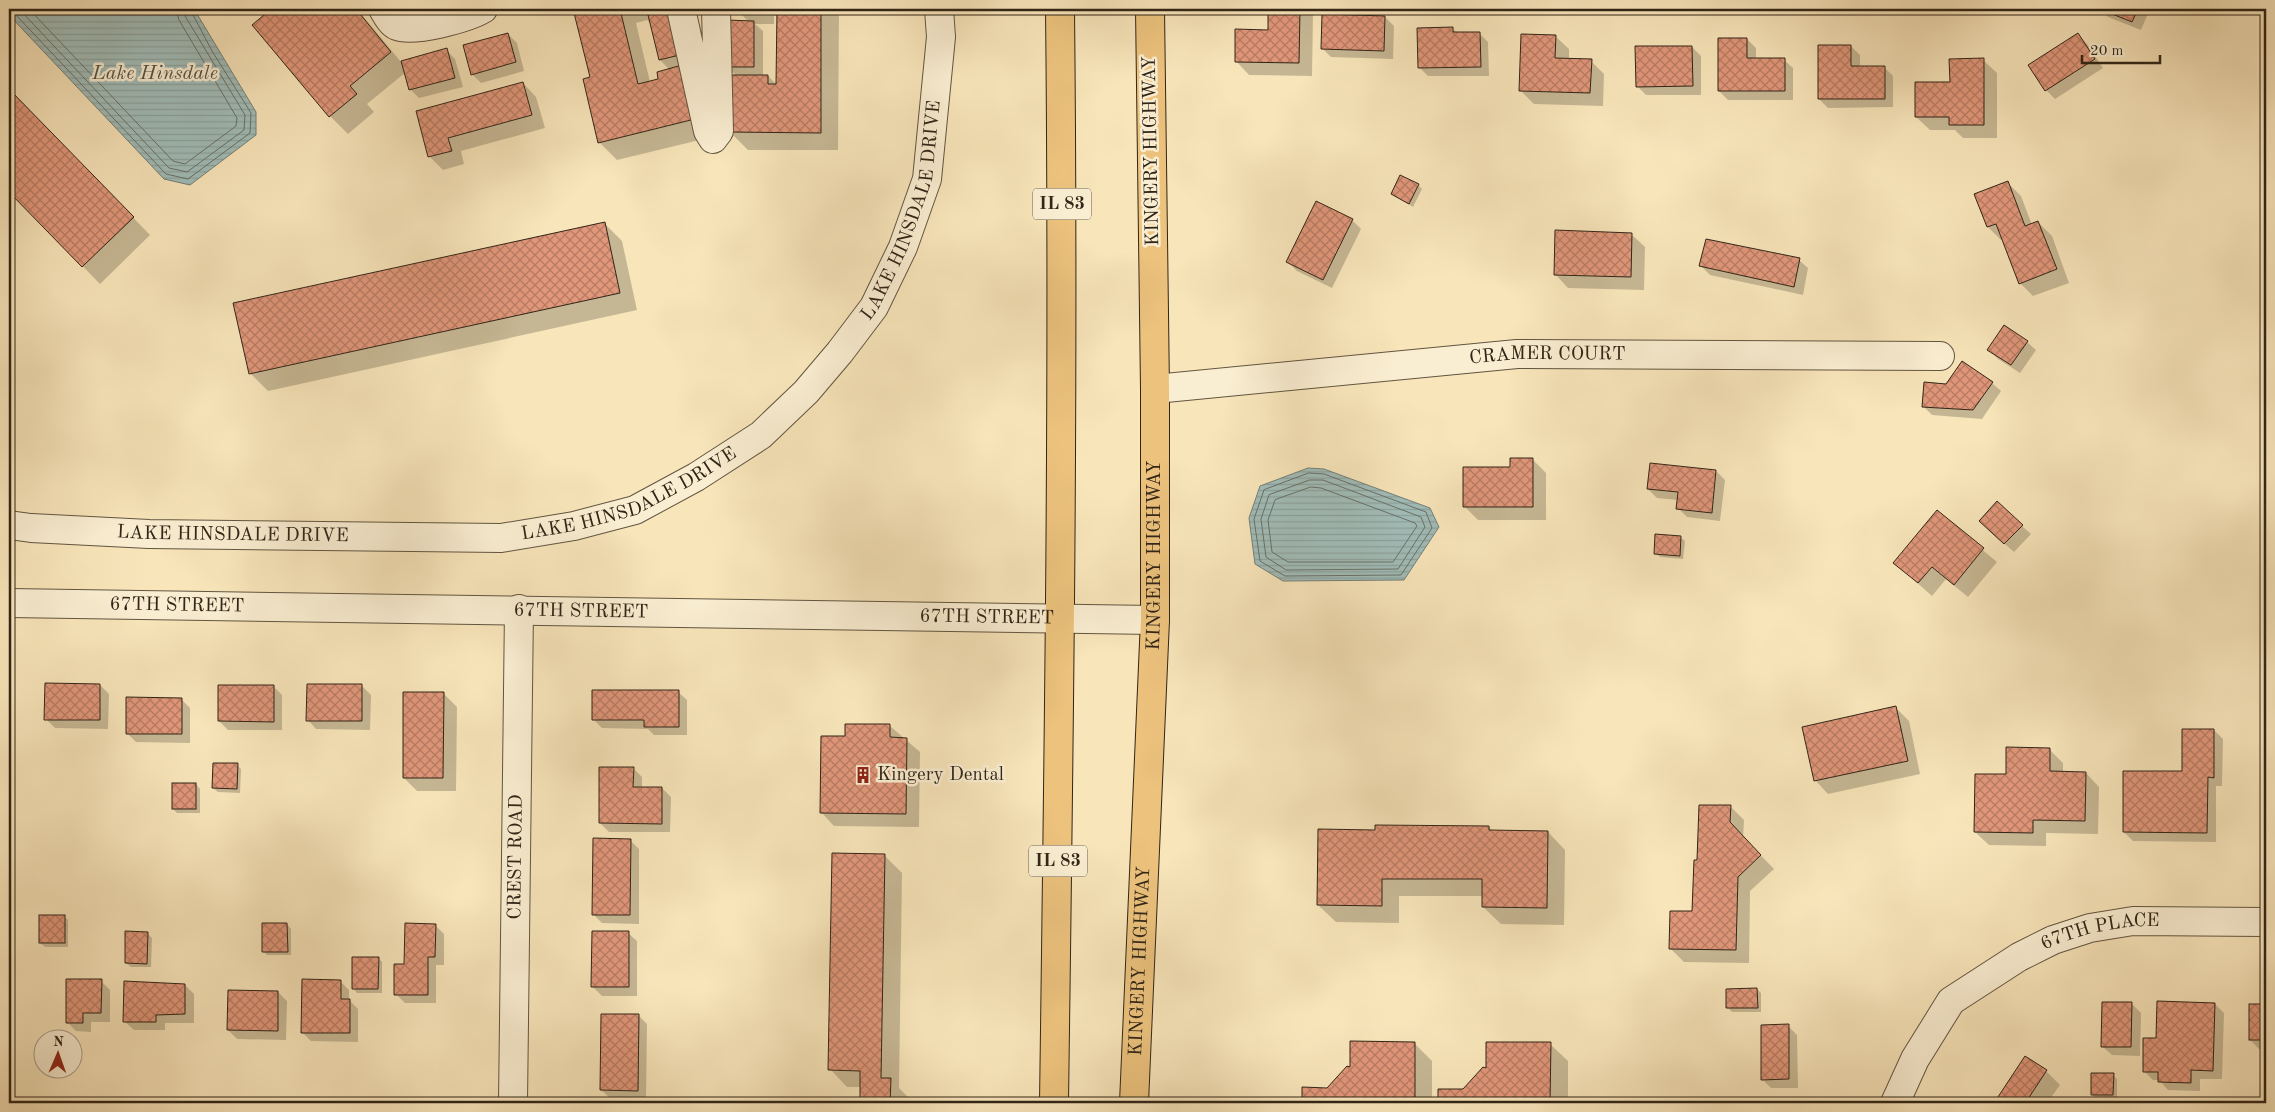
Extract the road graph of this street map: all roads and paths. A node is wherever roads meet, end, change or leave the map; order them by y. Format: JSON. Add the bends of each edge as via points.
{"nodes":[{"id":1,"x":383,"y":9,"type":"edge"},
{"id":2,"x":483,"y":9,"type":"edge"},
{"id":3,"x":681,"y":9,"type":"edge"},
{"id":4,"x":716,"y":9,"type":"edge"},
{"id":5,"x":939,"y":9,"type":"edge"},
{"id":6,"x":1060,"y":9,"type":"edge"},
{"id":7,"x":1150,"y":9,"type":"edge"},
{"id":8,"x":1940,"y":356,"type":"dead end"},
{"id":9,"x":1155,"y":389,"type":"junction"},
{"id":10,"x":9,"y":525,"type":"edge"},
{"id":11,"x":9,"y":603,"type":"edge"},
{"id":12,"x":519,"y":609,"type":"junction"},
{"id":13,"x":1061,"y":618,"type":"junction"},
{"id":14,"x":1155,"y":620,"type":"junction"},
{"id":15,"x":2266,"y":922,"type":"edge"},
{"id":16,"x":513,"y":1103,"type":"edge"},
{"id":17,"x":1054,"y":1103,"type":"edge"},
{"id":18,"x":1134,"y":1103,"type":"edge"},
{"id":19,"x":1895,"y":1103,"type":"edge"}],
"edges":[{"from":1,"to":2,"type":"street","via":[[395,26],[407,29],[472,16]]},
{"from":3,"to":4,"type":"street","via":[[708,131],[713,139],[719,131]]},
{"from":5,"to":10,"type":"street","name":"LAKE HINSDALE DRIVE","via":[[940,37],[926,179],[903,247],[874,307],[806,392],[767,429],[689,481],[635,510],[574,526],[501,538],[149,534]]},
{"from":6,"to":13,"type":"highway","number":"IL 83"},
{"from":7,"to":9,"type":"highway","name":"KINGERY HIGHWAY"},
{"from":8,"to":9,"type":"street","name":"CRAMER COURT","via":[[1517,354]]},
{"from":9,"to":14,"type":"highway","name":"KINGERY HIGHWAY"},
{"from":11,"to":12,"type":"street","name":"67TH STREET"},
{"from":12,"to":13,"type":"street","name":"67TH STREET"},
{"from":12,"to":16,"type":"street","name":"CREST ROAD"},
{"from":13,"to":14,"type":"street","name":"67TH STREET"},
{"from":13,"to":17,"type":"highway","number":"IL 83"},
{"from":14,"to":18,"type":"highway","name":"KINGERY HIGHWAY"},
{"from":15,"to":19,"type":"street","name":"67TH PLACE","via":[[2133,921],[2090,928],[2053,940],[2019,957],[1951,1001],[1915,1059]]}]}
